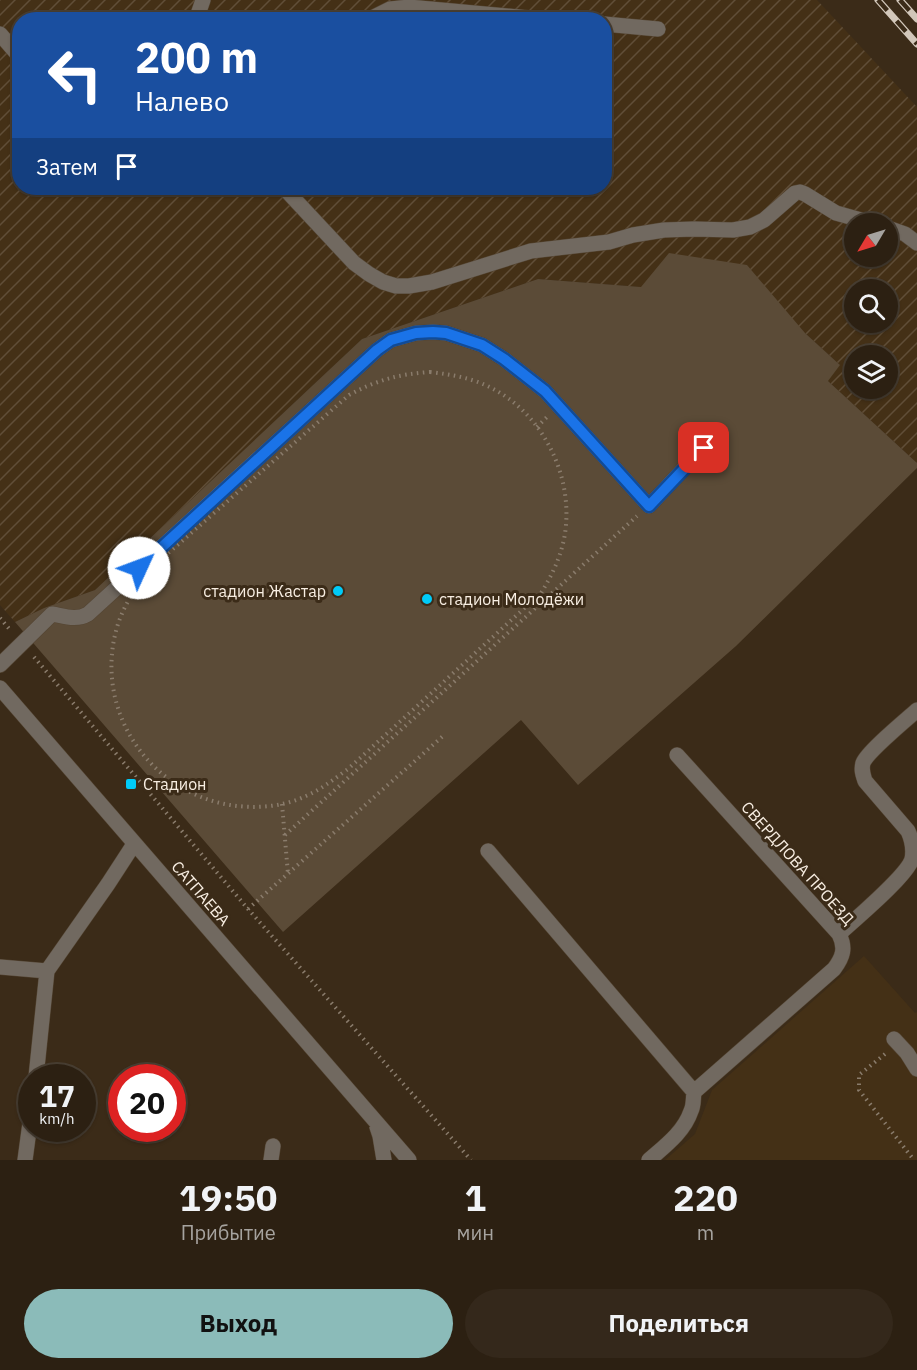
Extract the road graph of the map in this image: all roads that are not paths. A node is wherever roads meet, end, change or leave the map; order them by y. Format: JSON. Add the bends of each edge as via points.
{"nodes":[{"id":1,"x":384,"y":12,"type":"edge"},
{"id":2,"x":464,"y":12,"type":"edge"},
{"id":3,"x":612,"y":25,"type":"edge"},
{"id":4,"x":658,"y":29,"type":"dead end"},
{"id":5,"x":0,"y":34,"type":"edge"},
{"id":6,"x":12,"y":48,"type":"edge"},
{"id":7,"x":291,"y":195,"type":"edge"},
{"id":8,"x":844,"y":215,"type":"edge"},
{"id":9,"x":898,"y":232,"type":"edge"},
{"id":10,"x":917,"y":243,"type":"edge"},
{"id":11,"x":704,"y":448,"type":"dead end"},
{"id":12,"x":0,"y":664,"type":"edge"},
{"id":13,"x":0,"y":688,"type":"edge"},
{"id":14,"x":917,"y":710,"type":"edge"},
{"id":15,"x":677,"y":755,"type":"dead end"},
{"id":16,"x":134,"y":844,"type":"junction"},
{"id":17,"x":488,"y":851,"type":"dead end"},
{"id":18,"x":839,"y":934,"type":"junction"},
{"id":19,"x":0,"y":967,"type":"edge"},
{"id":20,"x":47,"y":971,"type":"junction"},
{"id":21,"x":896,"y":1041,"type":"road end"},
{"id":22,"x":37,"y":1064,"type":"edge"},
{"id":23,"x":917,"y":1069,"type":"edge"},
{"id":24,"x":694,"y":1092,"type":"junction"},
{"id":25,"x":375,"y":1122,"type":"junction"},
{"id":26,"x":27,"y":1142,"type":"edge"},
{"id":27,"x":25,"y":1160,"type":"edge"},
{"id":28,"x":384,"y":1160,"type":"edge"},
{"id":29,"x":408,"y":1160,"type":"edge"},
{"id":30,"x":649,"y":1160,"type":"edge"}],
"edges":[{"from":1,"to":2,"type":"street","via":[[409,7]]},
{"from":3,"to":4,"type":"street"},
{"from":5,"to":6,"type":"street"},
{"from":7,"to":8,"type":"street","via":[[354,262],[396,286],[432,282],[531,251],[609,242],[664,230],[750,227],[800,192]]},
{"from":9,"to":10,"type":"street"},
{"from":11,"to":12,"type":"street","via":[[649,506],[545,391],[512,364],[482,345],[446,333],[416,333],[391,340],[88,614],[76,619],[51,614]]},
{"from":13,"to":16,"type":"street","name":"САТПАЕВА"},
{"from":14,"to":18,"type":"street","via":[[862,766],[866,782],[908,831],[912,858],[904,874]]},
{"from":15,"to":18,"type":"street","name":"СВЕРДЛОВА ПРОЕЗД"},
{"from":16,"to":20,"type":"street"},
{"from":16,"to":25,"type":"street","name":"САТПАЕВА"},
{"from":17,"to":24,"type":"street"},
{"from":18,"to":24,"type":"street","name":"СВЕРДЛОВА ПРОЕЗД","via":[[843,952],[834,969]]},
{"from":19,"to":20,"type":"street"},
{"from":20,"to":22,"type":"street"},
{"from":21,"to":23,"type":"street"},
{"from":24,"to":30,"type":"street","via":[[686,1122]]},
{"from":25,"to":28,"type":"street"},
{"from":25,"to":29,"type":"street","name":"САТПАЕВА"},
{"from":26,"to":27,"type":"street"}]}
